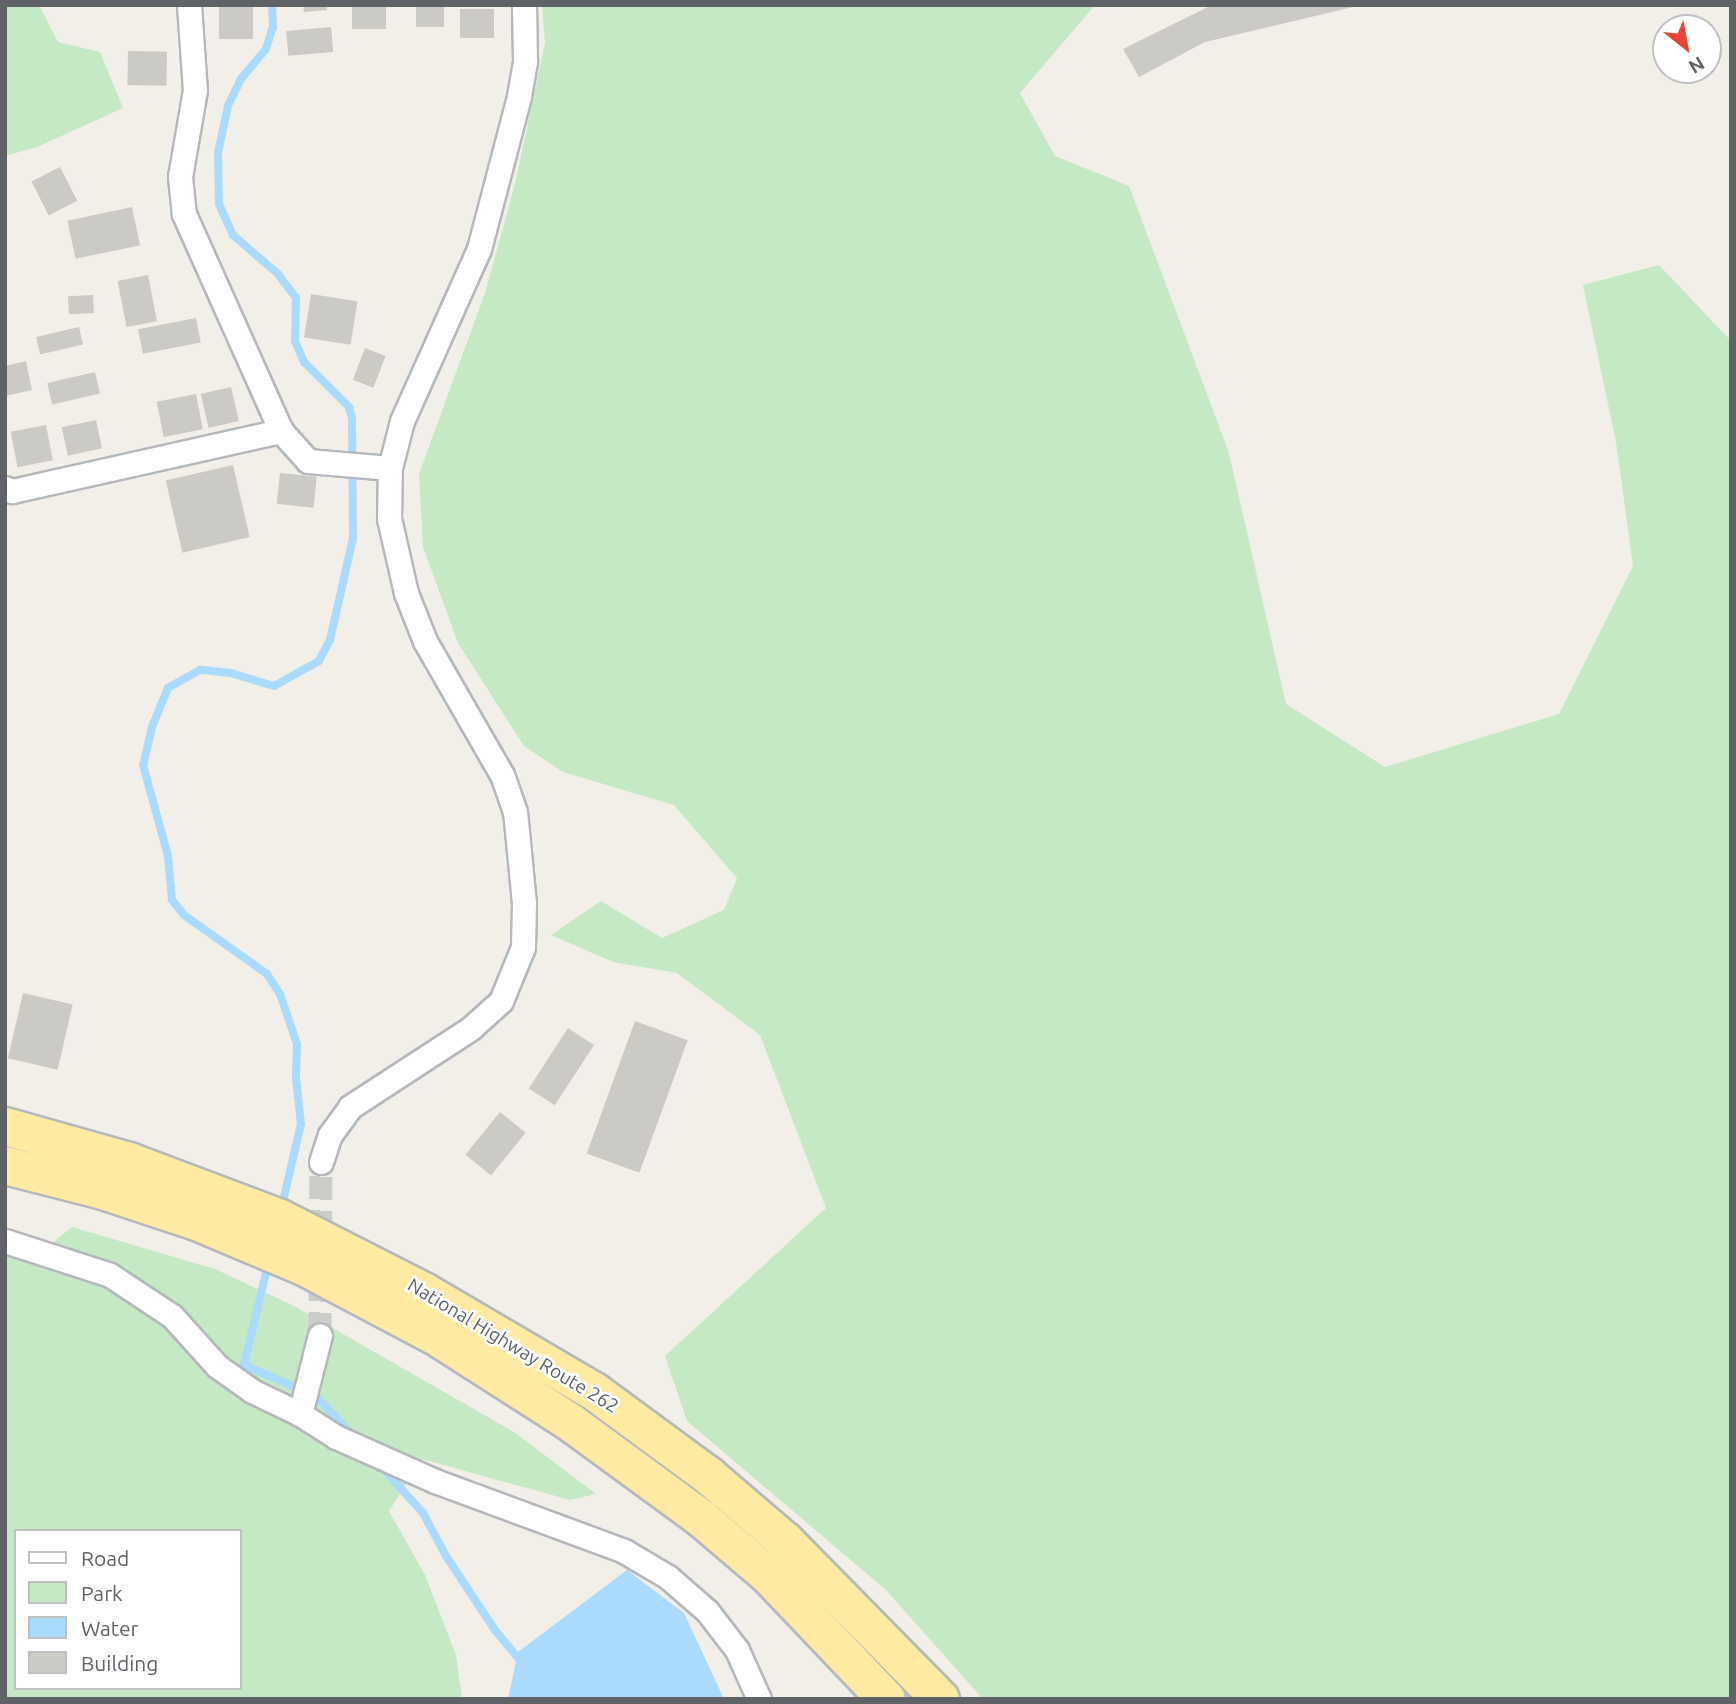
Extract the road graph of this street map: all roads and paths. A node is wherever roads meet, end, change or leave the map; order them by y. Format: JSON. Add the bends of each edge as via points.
{"nodes":[{"id":1,"x":188,"y":5,"type":"edge"},
{"id":2,"x":524,"y":5,"type":"edge"},
{"id":3,"x":281,"y":430,"type":"junction"},
{"id":4,"x":390,"y":468,"type":"junction"},
{"id":5,"x":5,"y":488,"type":"edge"},
{"id":6,"x":5,"y":1126,"type":"edge"},
{"id":7,"x":321,"y":1162,"type":"tunnel mouth"},
{"id":8,"x":5,"y":1165,"type":"edge"},
{"id":9,"x":5,"y":1241,"type":"edge"},
{"id":10,"x":320,"y":1335,"type":"tunnel mouth"},
{"id":11,"x":300,"y":1414,"type":"junction"},
{"id":12,"x":759,"y":1699,"type":"edge"},
{"id":13,"x":886,"y":1699,"type":"edge"},
{"id":14,"x":940,"y":1699,"type":"edge"}],
"edges":[{"from":1,"to":3,"type":"street","via":[[195,90],[180,177],[184,214]]},
{"from":2,"to":4,"type":"street","via":[[525,61],[519,96],[479,249],[402,421]]},
{"from":3,"to":4,"type":"street","via":[[308,461]]},
{"from":3,"to":5,"type":"street","via":[[12,491]]},
{"from":4,"to":7,"type":"street","via":[[389,518],[405,593],[425,640],[502,775],[515,812],[524,903],[523,947],[502,1001],[471,1028],[350,1107],[330,1135]]},
{"from":6,"to":14,"type":"highway","name":"National Highway Route 262","via":[[129,1161],[280,1218],[414,1285],[594,1391],[708,1475],[785,1541]]},
{"from":8,"to":13,"type":"highway","name":"National Highway Route 262","via":[[99,1189],[195,1221],[303,1266],[434,1335],[570,1422],[701,1518],[768,1575]]},
{"from":9,"to":11,"type":"street","via":[[110,1275],[172,1316],[218,1366],[252,1391]]},
{"from":10,"to":11,"type":"street"},
{"from":11,"to":12,"type":"street","via":[[375,1456],[624,1551],[668,1577],[707,1611],[737,1650]]}]}
